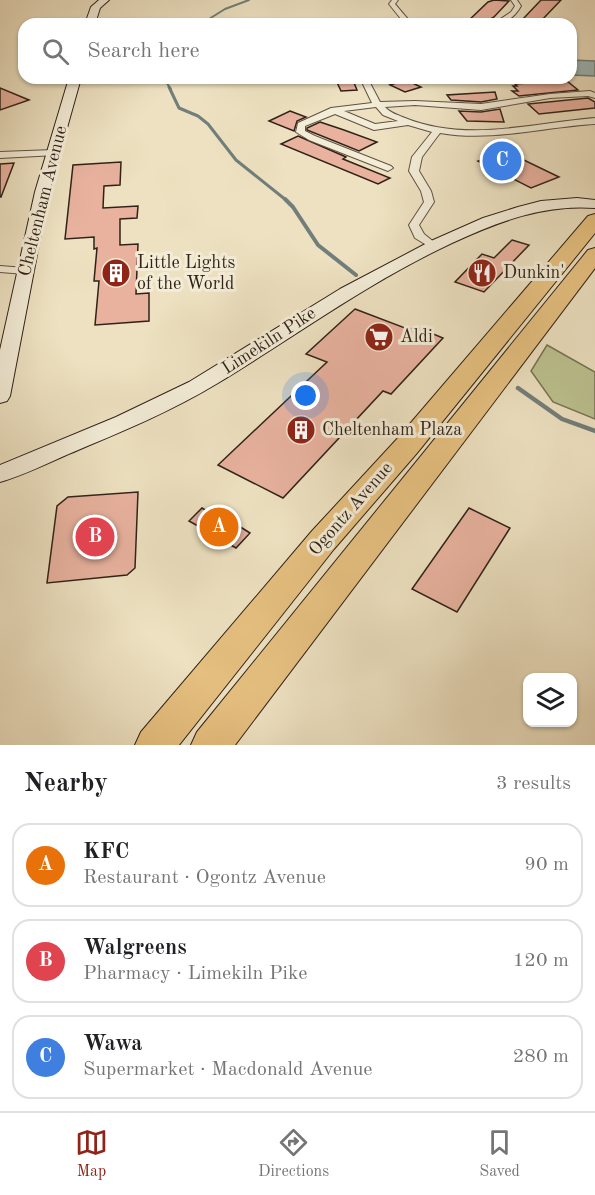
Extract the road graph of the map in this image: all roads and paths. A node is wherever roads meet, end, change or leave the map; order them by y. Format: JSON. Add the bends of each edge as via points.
{"nodes":[{"id":1,"x":394,"y":0,"type":"edge"},
{"id":2,"x":514,"y":0,"type":"edge"},
{"id":3,"x":98,"y":2,"type":"edge"},
{"id":4,"x":92,"y":18,"type":"edge"},
{"id":5,"x":403,"y":18,"type":"edge"},
{"id":6,"x":505,"y":18,"type":"edge"},
{"id":7,"x":73,"y":84,"type":"edge"},
{"id":8,"x":367,"y":84,"type":"edge"},
{"id":9,"x":594,"y":93,"type":"edge"},
{"id":10,"x":377,"y":104,"type":"junction"},
{"id":11,"x":334,"y":110,"type":"junction"},
{"id":12,"x":593,"y":121,"type":"edge"},
{"id":13,"x":407,"y":122,"type":"junction"},
{"id":14,"x":438,"y":130,"type":"junction"},
{"id":15,"x":53,"y":153,"type":"junction"},
{"id":16,"x":0,"y":155,"type":"edge"},
{"id":17,"x":388,"y":168,"type":"dead end"},
{"id":18,"x":595,"y":197,"type":"edge"},
{"id":19,"x":595,"y":204,"type":"edge"},
{"id":20,"x":538,"y":207,"type":"junction"},
{"id":21,"x":595,"y":220,"type":"edge"},
{"id":22,"x":433,"y":246,"type":"junction"},
{"id":23,"x":595,"y":254,"type":"edge"},
{"id":24,"x":0,"y":269,"type":"edge"},
{"id":25,"x":26,"y":271,"type":"junction"},
{"id":26,"x":5,"y":351,"type":"edge"},
{"id":27,"x":0,"y":396,"type":"edge"},
{"id":28,"x":0,"y":474,"type":"edge"},
{"id":29,"x":155,"y":745,"type":"edge"},
{"id":30,"x":211,"y":745,"type":"edge"}],
"edges":[{"from":1,"to":5,"type":"street","via":[[393,8]]},
{"from":2,"to":6,"type":"street","via":[[516,11]]},
{"from":3,"to":4,"type":"main road"},
{"from":7,"to":15,"type":"main road","name":"Cheltenham Avenue"},
{"from":8,"to":10,"type":"street"},
{"from":9,"to":10,"type":"street","via":[[481,107]]},
{"from":10,"to":11,"type":"street"},
{"from":10,"to":13,"type":"street","via":[[386,113]]},
{"from":11,"to":13,"type":"street","via":[[374,127]]},
{"from":11,"to":17,"type":"street","via":[[301,125],[300,132]]},
{"from":12,"to":14,"type":"street","via":[[508,134]]},
{"from":13,"to":14,"type":"street"},
{"from":14,"to":22,"type":"street","via":[[417,157],[414,171],[429,202],[414,225],[418,236]]},
{"from":15,"to":16,"type":"street"},
{"from":15,"to":25,"type":"main road","name":"Cheltenham Avenue"},
{"from":18,"to":20,"type":"main road","name":"Limekiln Pike","via":[[570,197]]},
{"from":19,"to":20,"type":"main road","name":"Limekiln Pike","via":[[569,202]]},
{"from":20,"to":22,"type":"main road","name":"Limekiln Pike","via":[[509,214]]},
{"from":21,"to":29,"type":"highway","name":"Ogontz Avenue"},
{"from":22,"to":28,"type":"main road","name":"Limekiln Pike","via":[[355,287],[186,392]]},
{"from":23,"to":30,"type":"highway","name":"Ogontz Avenue"},
{"from":24,"to":25,"type":"street"},
{"from":25,"to":26,"type":"main road","name":"Cheltenham Avenue"},
{"from":26,"to":27,"type":"main road","name":"Cheltenham Avenue"}]}
